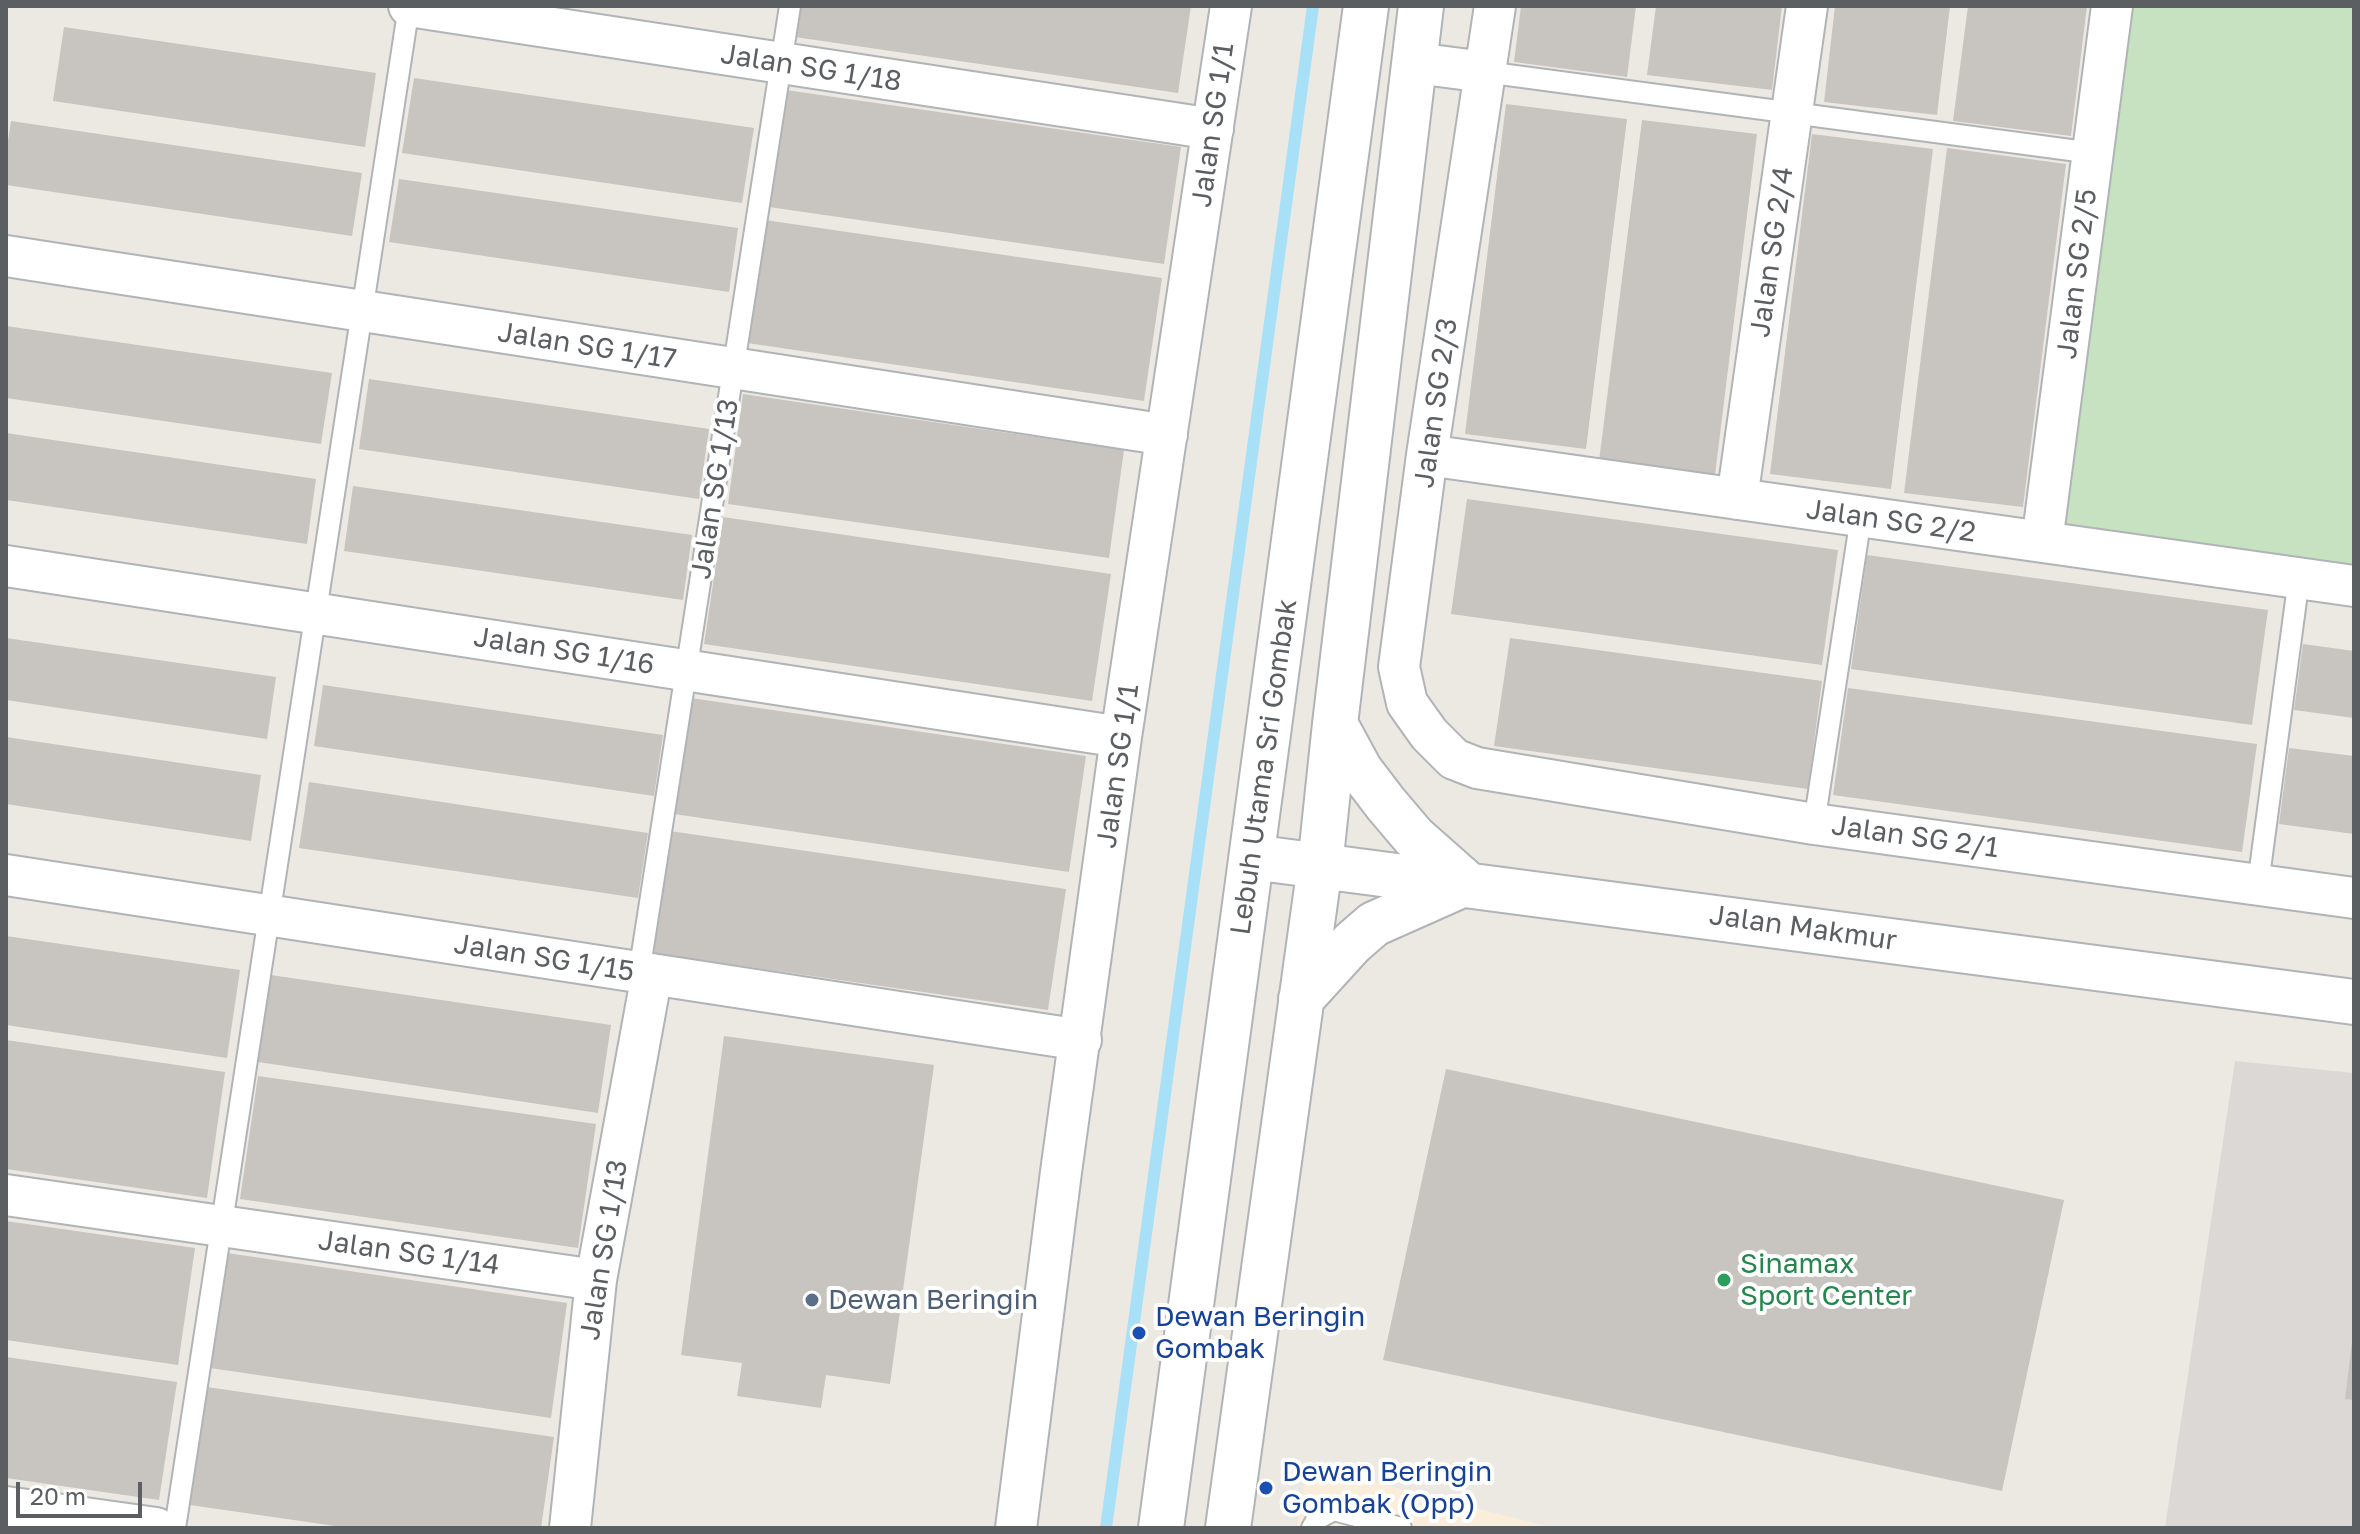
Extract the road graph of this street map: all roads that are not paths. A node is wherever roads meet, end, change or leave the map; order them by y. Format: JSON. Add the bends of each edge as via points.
{"nodes":[{"id":1,"x":409,"y":6,"type":"edge"},
{"id":2,"x":790,"y":6,"type":"edge"},
{"id":3,"x":1231,"y":6,"type":"edge"},
{"id":4,"x":1366,"y":6,"type":"edge"},
{"id":5,"x":1421,"y":6,"type":"edge"},
{"id":6,"x":1495,"y":6,"type":"edge"},
{"id":7,"x":1807,"y":6,"type":"edge"},
{"id":8,"x":2112,"y":6,"type":"edge"},
{"id":9,"x":781,"y":63,"type":"junction"},
{"id":10,"x":1415,"y":63,"type":"junction"},
{"id":11,"x":1485,"y":72,"type":"junction"},
{"id":12,"x":1792,"y":113,"type":"junction"},
{"id":13,"x":1213,"y":129,"type":"junction"},
{"id":14,"x":2093,"y":153,"type":"junction"},
{"id":15,"x":6,"y":256,"type":"edge"},
{"id":16,"x":362,"y":311,"type":"junction"},
{"id":17,"x":733,"y":368,"type":"junction"},
{"id":18,"x":1167,"y":435,"type":"junction"},
{"id":19,"x":1427,"y":455,"type":"junction"},
{"id":20,"x":1737,"y":499,"type":"junction"},
{"id":21,"x":1861,"y":517,"type":"junction"},
{"id":22,"x":2042,"y":542,"type":"junction"},
{"id":23,"x":6,"y":566,"type":"edge"},
{"id":24,"x":2299,"y":578,"type":"junction"},
{"id":25,"x":2354,"y":586,"type":"edge"},
{"id":26,"x":315,"y":613,"type":"junction"},
{"id":27,"x":687,"y":670,"type":"junction"},
{"id":28,"x":1335,"y":724,"type":"junction"},
{"id":29,"x":1121,"y":737,"type":"junction"},
{"id":30,"x":1477,"y":768,"type":"joint"},
{"id":31,"x":1814,"y":824,"type":"junction"},
{"id":32,"x":1252,"y":857,"type":"junction"},
{"id":33,"x":1320,"y":866,"type":"junction"},
{"id":34,"x":6,"y":875,"type":"edge"},
{"id":35,"x":1466,"y":883,"type":"junction"},
{"id":36,"x":2258,"y":884,"type":"junction"},
{"id":37,"x":2354,"y":898,"type":"edge"},
{"id":38,"x":269,"y":916,"type":"junction"},
{"id":39,"x":646,"y":974,"type":"junction"},
{"id":40,"x":1301,"y":999,"type":"junction"},
{"id":41,"x":2354,"y":1002,"type":"edge"},
{"id":42,"x":1081,"y":1040,"type":"junction"},
{"id":43,"x":6,"y":1195,"type":"edge"},
{"id":44,"x":221,"y":1226,"type":"junction"},
{"id":45,"x":596,"y":1280,"type":"junction"},
{"id":46,"x":6,"y":1507,"type":"edge"},
{"id":47,"x":1314,"y":1524,"type":"edge"},
{"id":48,"x":156,"y":1528,"type":"edge"},
{"id":49,"x":175,"y":1528,"type":"edge"},
{"id":50,"x":570,"y":1528,"type":"edge"},
{"id":51,"x":1016,"y":1528,"type":"edge"},
{"id":52,"x":1161,"y":1528,"type":"edge"},
{"id":53,"x":1228,"y":1528,"type":"edge"},
{"id":54,"x":1401,"y":1528,"type":"edge"}],
"edges":[{"from":1,"to":9,"type":"street","name":"Jalan SG 1/18"},
{"from":1,"to":16,"type":"lane"},
{"from":2,"to":9,"type":"lane","name":"Jalan SG 1/13"},
{"from":3,"to":13,"type":"street","name":"Jalan SG 1/1"},
{"from":4,"to":32,"type":"street","name":"Lebuh Utama Sri Gombak"},
{"from":5,"to":10,"type":"street"},
{"from":6,"to":11,"type":"street","name":"Jalan SG 2/3"},
{"from":7,"to":12,"type":"street","name":"Jalan SG 2/4"},
{"from":8,"to":14,"type":"street","name":"Jalan SG 2/5"},
{"from":9,"to":13,"type":"street","name":"Jalan SG 1/18"},
{"from":9,"to":17,"type":"lane","name":"Jalan SG 1/13"},
{"from":10,"to":11,"type":"street"},
{"from":10,"to":28,"type":"street"},
{"from":11,"to":12,"type":"lane"},
{"from":11,"to":19,"type":"street","name":"Jalan SG 2/3"},
{"from":12,"to":14,"type":"lane"},
{"from":12,"to":20,"type":"street","name":"Jalan SG 2/4"},
{"from":13,"to":18,"type":"street","name":"Jalan SG 1/1"},
{"from":14,"to":22,"type":"street","name":"Jalan SG 2/5"},
{"from":15,"to":16,"type":"street","name":"Jalan SG 1/17"},
{"from":16,"to":17,"type":"street","name":"Jalan SG 1/17"},
{"from":16,"to":26,"type":"lane"},
{"from":17,"to":18,"type":"street","name":"Jalan SG 1/17"},
{"from":17,"to":27,"type":"lane","name":"Jalan SG 1/13"},
{"from":18,"to":29,"type":"street","name":"Jalan SG 1/1"},
{"from":19,"to":20,"type":"street","name":"Jalan SG 2/2"},
{"from":19,"to":30,"type":"street","name":"Jalan SG 2/3","via":[[1399,667],[1407,703],[1429,734],[1454,759]]},
{"from":20,"to":21,"type":"street","name":"Jalan SG 2/2"},
{"from":21,"to":22,"type":"street","name":"Jalan SG 2/2"},
{"from":21,"to":31,"type":"lane"},
{"from":22,"to":24,"type":"street","name":"Jalan SG 2/2"},
{"from":23,"to":26,"type":"street","name":"Jalan SG 1/16"},
{"from":24,"to":25,"type":"street","name":"Jalan SG 2/2"},
{"from":24,"to":36,"type":"lane"},
{"from":26,"to":27,"type":"street","name":"Jalan SG 1/16"},
{"from":26,"to":38,"type":"lane"},
{"from":27,"to":29,"type":"street","name":"Jalan SG 1/16"},
{"from":27,"to":39,"type":"lane","name":"Jalan SG 1/13"},
{"from":28,"to":33,"type":"street"},
{"from":28,"to":35,"type":"street","via":[[1386,804]]},
{"from":29,"to":42,"type":"street","name":"Jalan SG 1/1"},
{"from":30,"to":31,"type":"street","name":"Jalan SG 2/1"},
{"from":31,"to":36,"type":"street","name":"Jalan SG 2/1"},
{"from":32,"to":33,"type":"street","name":"Jalan Makmur"},
{"from":32,"to":52,"type":"street","name":"Lebuh Utama Sri Gombak"},
{"from":33,"to":35,"type":"street","name":"Jalan Makmur"},
{"from":33,"to":40,"type":"street"},
{"from":34,"to":38,"type":"street","name":"Jalan SG 1/15"},
{"from":35,"to":40,"type":"street","via":[[1374,924]]},
{"from":35,"to":41,"type":"street","name":"Jalan Makmur"},
{"from":36,"to":37,"type":"street","name":"Jalan SG 2/1"},
{"from":38,"to":39,"type":"street","name":"Jalan SG 1/15"},
{"from":38,"to":44,"type":"lane"},
{"from":39,"to":42,"type":"street","name":"Jalan SG 1/15"},
{"from":39,"to":45,"type":"street","name":"Jalan SG 1/13"},
{"from":40,"to":53,"type":"street"},
{"from":42,"to":51,"type":"street","name":"Jalan SG 1/1"},
{"from":43,"to":44,"type":"street","name":"Jalan SG 1/14"},
{"from":44,"to":45,"type":"street","name":"Jalan SG 1/14"},
{"from":44,"to":49,"type":"lane"},
{"from":45,"to":50,"type":"street","name":"Jalan SG 1/13"},
{"from":46,"to":48,"type":"street"},
{"from":47,"to":54,"type":"lane","via":[[1334,1510]]}]}
